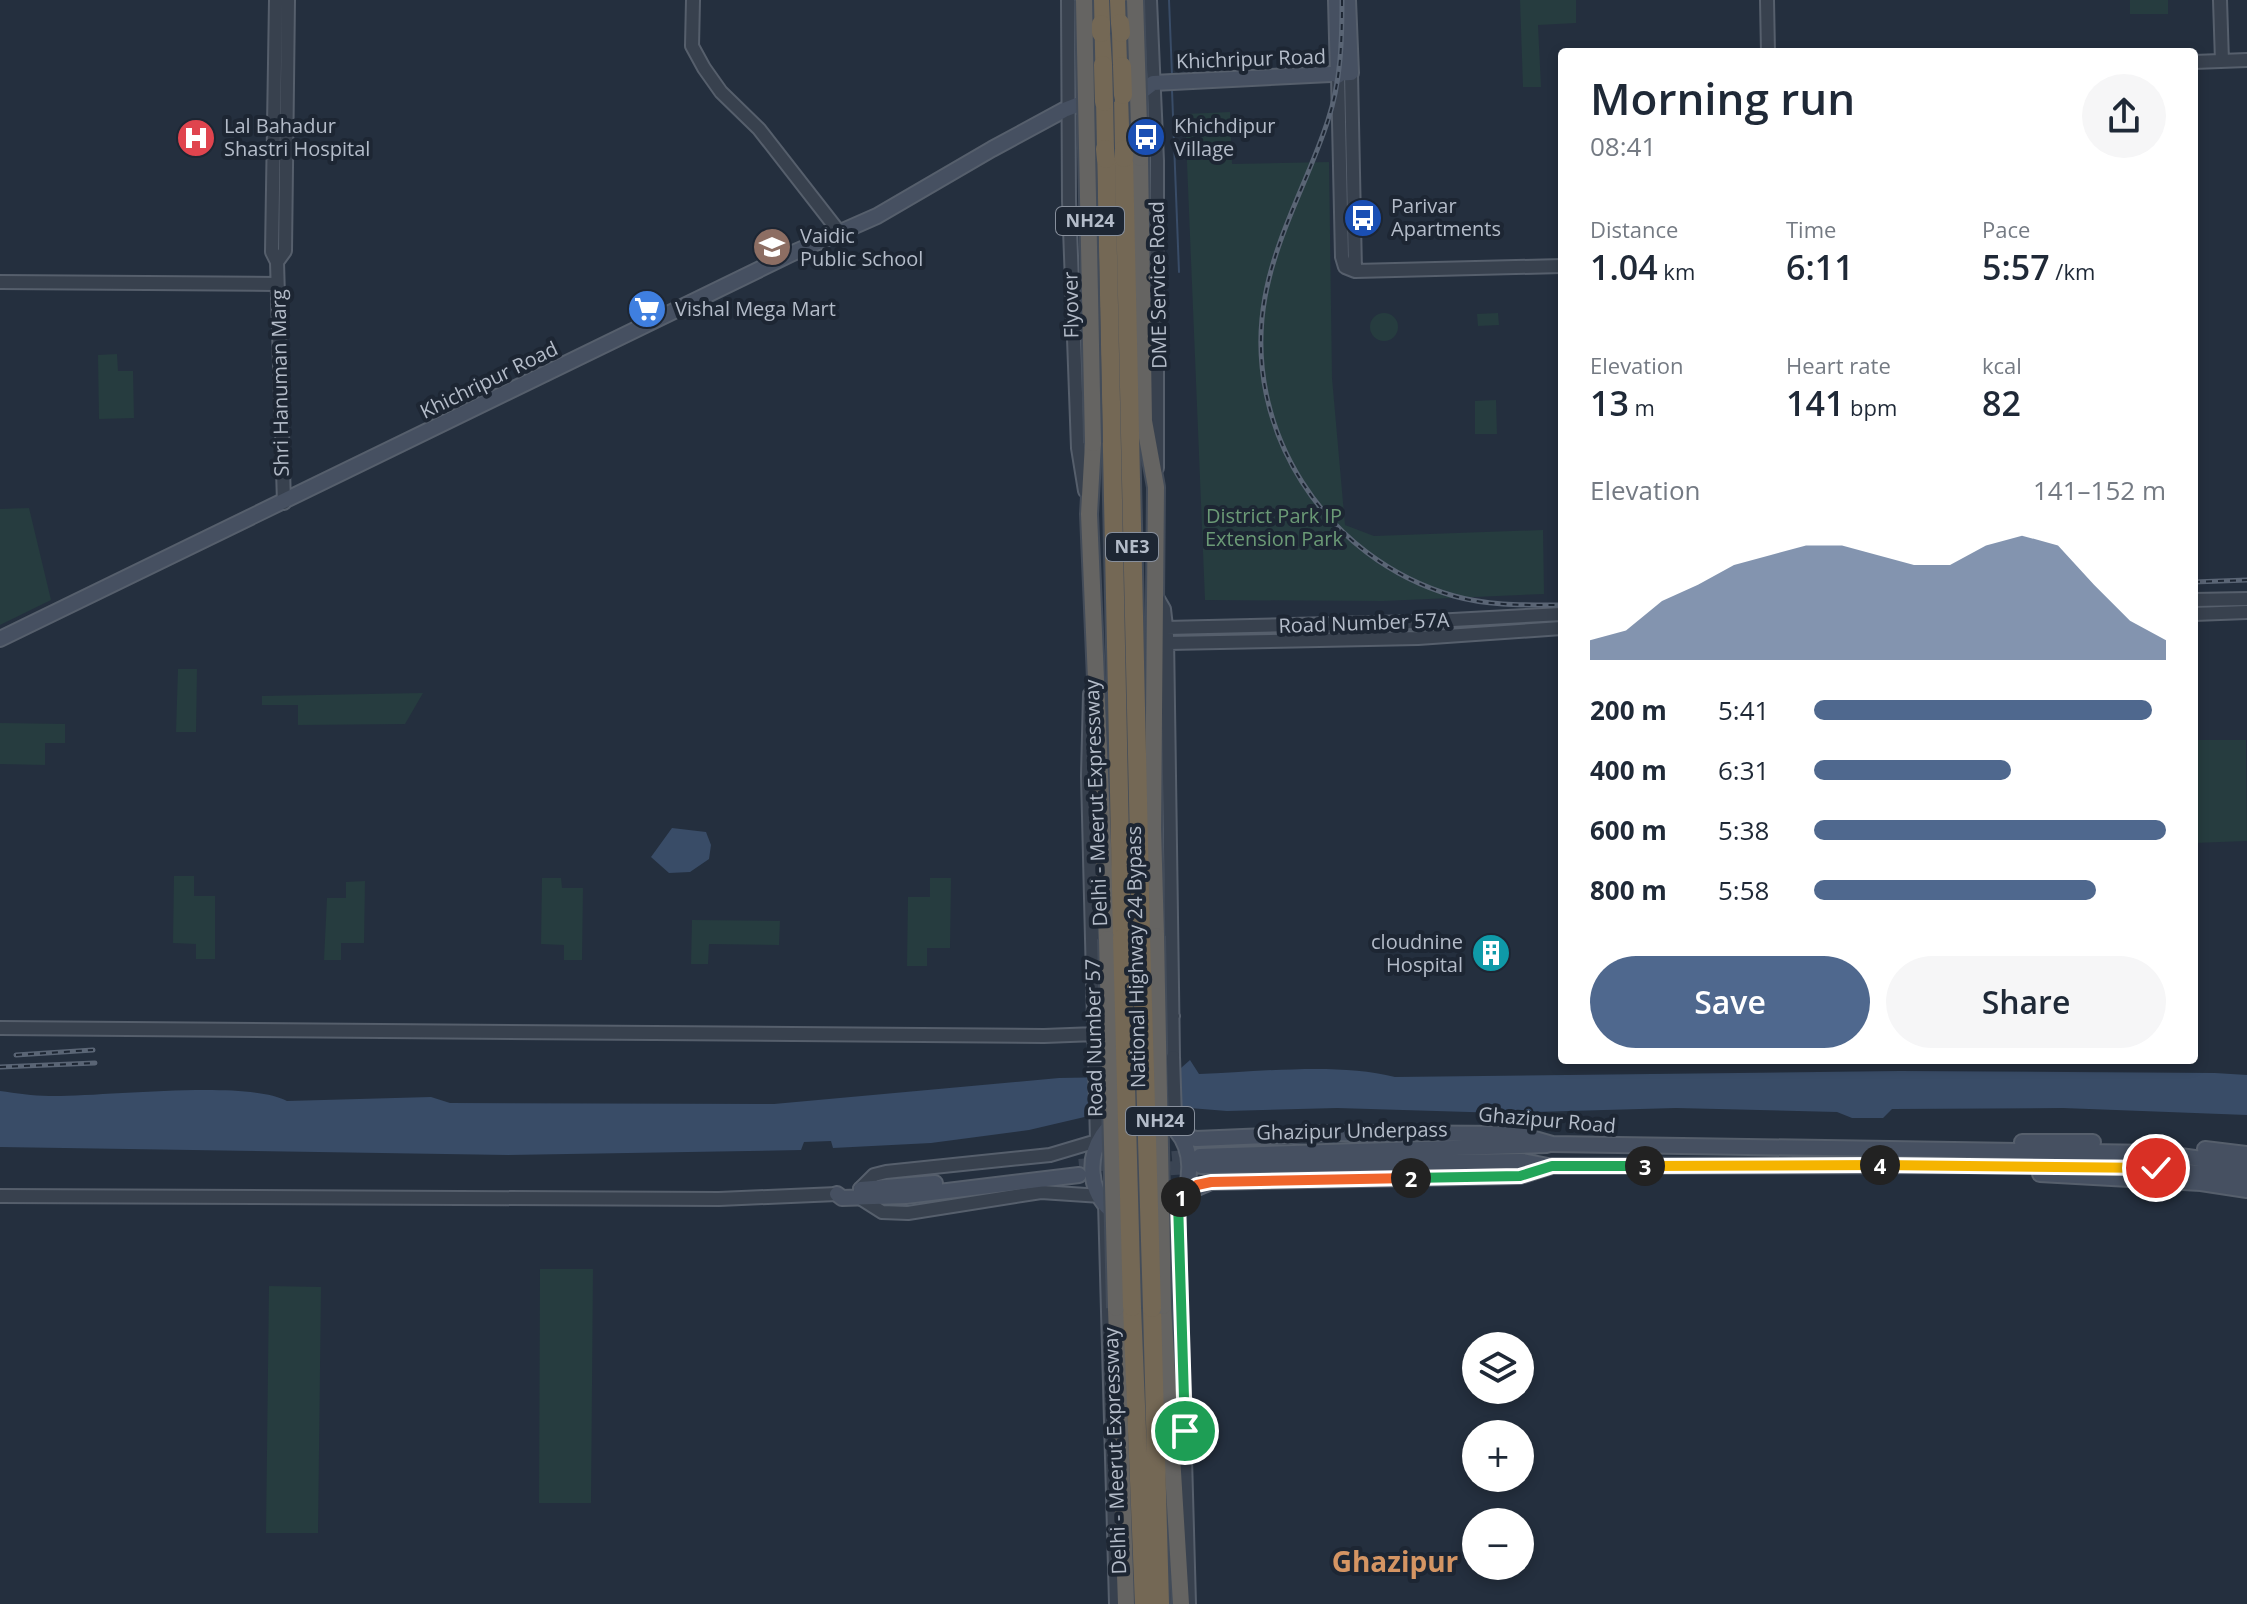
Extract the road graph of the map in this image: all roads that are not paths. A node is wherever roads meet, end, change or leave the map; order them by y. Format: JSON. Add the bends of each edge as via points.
{"nodes":[{"id":1,"x":276,"y":0,"type":"edge"},
{"id":2,"x":288,"y":0,"type":"edge"},
{"id":3,"x":693,"y":0,"type":"edge"},
{"id":4,"x":1068,"y":0,"type":"edge"},
{"id":5,"x":1084,"y":0,"type":"edge"},
{"id":6,"x":1100,"y":0,"type":"edge"},
{"id":7,"x":1119,"y":0,"type":"edge"},
{"id":8,"x":1135,"y":0,"type":"edge"},
{"id":9,"x":1150,"y":0,"type":"edge"},
{"id":10,"x":1336,"y":0,"type":"edge"},
{"id":11,"x":1348,"y":0,"type":"edge"},
{"id":12,"x":1767,"y":0,"type":"edge"},
{"id":13,"x":2220,"y":0,"type":"edge"},
{"id":14,"x":1151,"y":22,"type":"junction"},
{"id":15,"x":1069,"y":26,"type":"junction"},
{"id":16,"x":1768,"y":48,"type":"edge"},
{"id":17,"x":2247,"y":60,"type":"edge"},
{"id":18,"x":2222,"y":61,"type":"junction"},
{"id":19,"x":2198,"y":62,"type":"edge"},
{"id":20,"x":1344,"y":75,"type":"junction"},
{"id":21,"x":1166,"y":83,"type":"junction"},
{"id":22,"x":1071,"y":102,"type":"junction"},
{"id":23,"x":1115,"y":154,"type":"junction"},
{"id":24,"x":1157,"y":161,"type":"junction"},
{"id":25,"x":1070,"y":164,"type":"junction"},
{"id":26,"x":840,"y":233,"type":"junction"},
{"id":27,"x":277,"y":262,"type":"junction"},
{"id":28,"x":1558,"y":266,"type":"edge"},
{"id":29,"x":0,"y":282,"type":"edge"},
{"id":30,"x":277,"y":284,"type":"junction"},
{"id":31,"x":1156,"y":487,"type":"junction"},
{"id":32,"x":284,"y":503,"type":"junction"},
{"id":33,"x":1089,"y":514,"type":"junction"},
{"id":34,"x":1157,"y":597,"type":"junction"},
{"id":35,"x":2247,"y":599,"type":"edge"},
{"id":36,"x":2198,"y":600,"type":"edge"},
{"id":37,"x":2247,"y":612,"type":"edge"},
{"id":38,"x":1558,"y":614,"type":"edge"},
{"id":39,"x":2198,"y":614,"type":"edge"},
{"id":40,"x":1166,"y":628,"type":"junction"},
{"id":41,"x":1558,"y":628,"type":"edge"},
{"id":42,"x":0,"y":639,"type":"edge"},
{"id":43,"x":1168,"y":643,"type":"junction"},
{"id":44,"x":1094,"y":647,"type":"junction"},
{"id":45,"x":1149,"y":936,"type":"junction"},
{"id":46,"x":1114,"y":938,"type":"junction"},
{"id":47,"x":1173,"y":1016,"type":"junction"},
{"id":48,"x":0,"y":1028,"type":"edge"},
{"id":49,"x":1096,"y":1034,"type":"junction"},
{"id":50,"x":1177,"y":1126,"type":"junction"},
{"id":51,"x":1097,"y":1141,"type":"junction"},
{"id":52,"x":1552,"y":1144,"type":"junction"},
{"id":53,"x":1910,"y":1150,"type":"junction"},
{"id":54,"x":2247,"y":1154,"type":"edge"},
{"id":55,"x":2247,"y":1165,"type":"edge"},
{"id":56,"x":1552,"y":1166,"type":"junction"},
{"id":57,"x":1908,"y":1167,"type":"junction"},
{"id":58,"x":1079,"y":1171,"type":"tunnel mouth"},
{"id":59,"x":2247,"y":1176,"type":"edge"},
{"id":60,"x":2247,"y":1190,"type":"edge"},
{"id":61,"x":837,"y":1194,"type":"joint"},
{"id":62,"x":860,"y":1194,"type":"junction"},
{"id":63,"x":0,"y":1196,"type":"edge"},
{"id":64,"x":1180,"y":1198,"type":"junction"},
{"id":65,"x":1103,"y":1199,"type":"junction"},
{"id":66,"x":1124,"y":1307,"type":"junction"},
{"id":67,"x":1158,"y":1307,"type":"junction"},
{"id":68,"x":1149,"y":1560,"type":"junction"},
{"id":69,"x":1116,"y":1604,"type":"edge"},
{"id":70,"x":1126,"y":1604,"type":"edge"},
{"id":71,"x":1142,"y":1604,"type":"edge"},
{"id":72,"x":1161,"y":1604,"type":"edge"},
{"id":73,"x":1181,"y":1604,"type":"edge"},
{"id":74,"x":1189,"y":1604,"type":"edge"}],
"edges":[{"from":1,"to":27,"type":"street","name":"Shri Hanuman Marg","via":[[272,252]]},
{"from":2,"to":27,"type":"street","name":"Shri Hanuman Marg","via":[[285,251]]},
{"from":3,"to":26,"type":"street","via":[[692,46],[704,68]]},
{"from":4,"to":15,"type":"street"},
{"from":5,"to":33,"type":"highway","name":"Flyover","number":"NH24","bridge":true,"via":[[1093,443]]},
{"from":6,"to":23,"type":"highway","name":"Delhi - Meerut Expressway","number":"NE3","bridge":true,"via":[[1104,102]]},
{"from":7,"to":23,"type":"highway","name":"Delhi - Meerut Expressway","number":"NE3","bridge":true,"via":[[1123,95]]},
{"from":8,"to":31,"type":"highway","number":"NH24","bridge":true,"via":[[1144,421]]},
{"from":9,"to":14,"type":"street","name":"DME Service Road"},
{"from":10,"to":20,"type":"main road"},
{"from":11,"to":20,"type":"main road"},
{"from":12,"to":16,"type":"street"},
{"from":13,"to":18,"type":"street"},
{"from":14,"to":15,"type":"street","via":[[1141,27]]},
{"from":14,"to":21,"type":"street","name":"DME Service Road"},
{"from":15,"to":22,"type":"street"},
{"from":17,"to":18,"type":"street"},
{"from":18,"to":19,"type":"street"},
{"from":20,"to":21,"type":"main road","name":"Khichripur Road"},
{"from":20,"to":28,"type":"street","via":[[1345,267],[1355,271]]},
{"from":21,"to":22,"type":"main road","name":"Khichripur Road"},
{"from":21,"to":24,"type":"street","name":"DME Service Road"},
{"from":22,"to":25,"type":"street"},
{"from":22,"to":26,"type":"main road","name":"Khichripur Road"},
{"from":23,"to":45,"type":"highway","name":"Delhi - Meerut Expressway","number":"NE3"},
{"from":23,"to":46,"type":"highway","name":"Delhi - Meerut Expressway","number":"NE3"},
{"from":24,"to":25,"type":"street","via":[[1145,153],[1083,155]]},
{"from":24,"to":31,"type":"street","name":"DME Service Road"},
{"from":25,"to":33,"type":"street","via":[[1078,448]]},
{"from":26,"to":32,"type":"main road","name":"Khichripur Road"},
{"from":27,"to":30,"type":"street","name":"Shri Hanuman Marg"},
{"from":29,"to":30,"type":"street"},
{"from":30,"to":32,"type":"street","name":"Shri Hanuman Marg"},
{"from":31,"to":34,"type":"highway","name":"National Highway 24 Bypass"},
{"from":32,"to":42,"type":"main road","name":"Khichripur Road"},
{"from":33,"to":44,"type":"highway","name":"Flyover"},
{"from":34,"to":40,"type":"street"},
{"from":34,"to":45,"type":"highway","name":"National Highway 24 Bypass"},
{"from":35,"to":36,"type":"street"},
{"from":37,"to":39,"type":"street"},
{"from":38,"to":40,"type":"street","name":"Road Number 57A"},
{"from":40,"to":43,"type":"street"},
{"from":41,"to":43,"type":"street","name":"Road Number 57A","via":[[1418,638]]},
{"from":43,"to":47,"type":"street"},
{"from":44,"to":46,"type":"highway","name":"Flyover","via":[[1098,768]]},
{"from":44,"to":49,"type":"street","name":"Road Number 57","via":[[1088,776]]},
{"from":45,"to":67,"type":"highway","name":"Delhi - Meerut Expressway","number":"NE3","bridge":true},
{"from":46,"to":66,"type":"highway","name":"Delhi - Meerut Expressway","number":"NE3","bridge":true},
{"from":47,"to":49,"type":"street"},
{"from":47,"to":50,"type":"street","bridge":true},
{"from":48,"to":49,"type":"street"},
{"from":49,"to":51,"type":"street","name":"Road Number 57"},
{"from":50,"to":51,"type":"main road","via":[[1148,1113],[1128,1115],[1109,1125]]},
{"from":50,"to":52,"type":"main road","name":"Ghazipur Road","via":[[1196,1139],[1518,1134]]},
{"from":50,"to":64,"type":"main road","via":[[1189,1170]]},
{"from":51,"to":62,"type":"street","via":[[1050,1155],[886,1172],[874,1175]]},
{"from":51,"to":65,"type":"main road","via":[[1092,1168]]},
{"from":52,"to":53,"type":"main road","name":"Ghazipur Road"},
{"from":52,"to":56,"type":"main road","name":"Ghazipur Underpass","via":[[1200,1161],[1522,1161]]},
{"from":53,"to":54,"type":"main road","via":[[2052,1141],[2151,1143]]},
{"from":53,"to":55,"type":"main road","via":[[2158,1153]]},
{"from":56,"to":57,"type":"main road","name":"Ghazipur Road"},
{"from":56,"to":64,"type":"main road","name":"Ghazipur Road","via":[[1520,1176],[1211,1182]]},
{"from":57,"to":59,"type":"main road","via":[[2084,1165]]},
{"from":57,"to":60,"type":"main road"},
{"from":58,"to":62,"type":"main road"},
{"from":61,"to":62,"type":"main road"},
{"from":61,"to":63,"type":"street","via":[[719,1199]]},
{"from":62,"to":65,"type":"street","via":[[882,1212],[908,1213],[1041,1192]]},
{"from":64,"to":65,"type":"main road","via":[[1160,1216],[1139,1220],[1118,1215]]},
{"from":64,"to":74,"type":"street"},
{"from":65,"to":69,"type":"street"},
{"from":66,"to":68,"type":"highway","name":"Delhi - Meerut Expressway","number":"NE3"},
{"from":66,"to":70,"type":"highway"},
{"from":67,"to":68,"type":"highway","name":"Delhi - Meerut Expressway","number":"NE3"},
{"from":67,"to":73,"type":"highway"},
{"from":68,"to":71,"type":"highway","name":"Delhi - Meerut Expressway","number":"NE3"},
{"from":68,"to":72,"type":"highway","name":"Delhi - Meerut Expressway","number":"NE3"}]}
